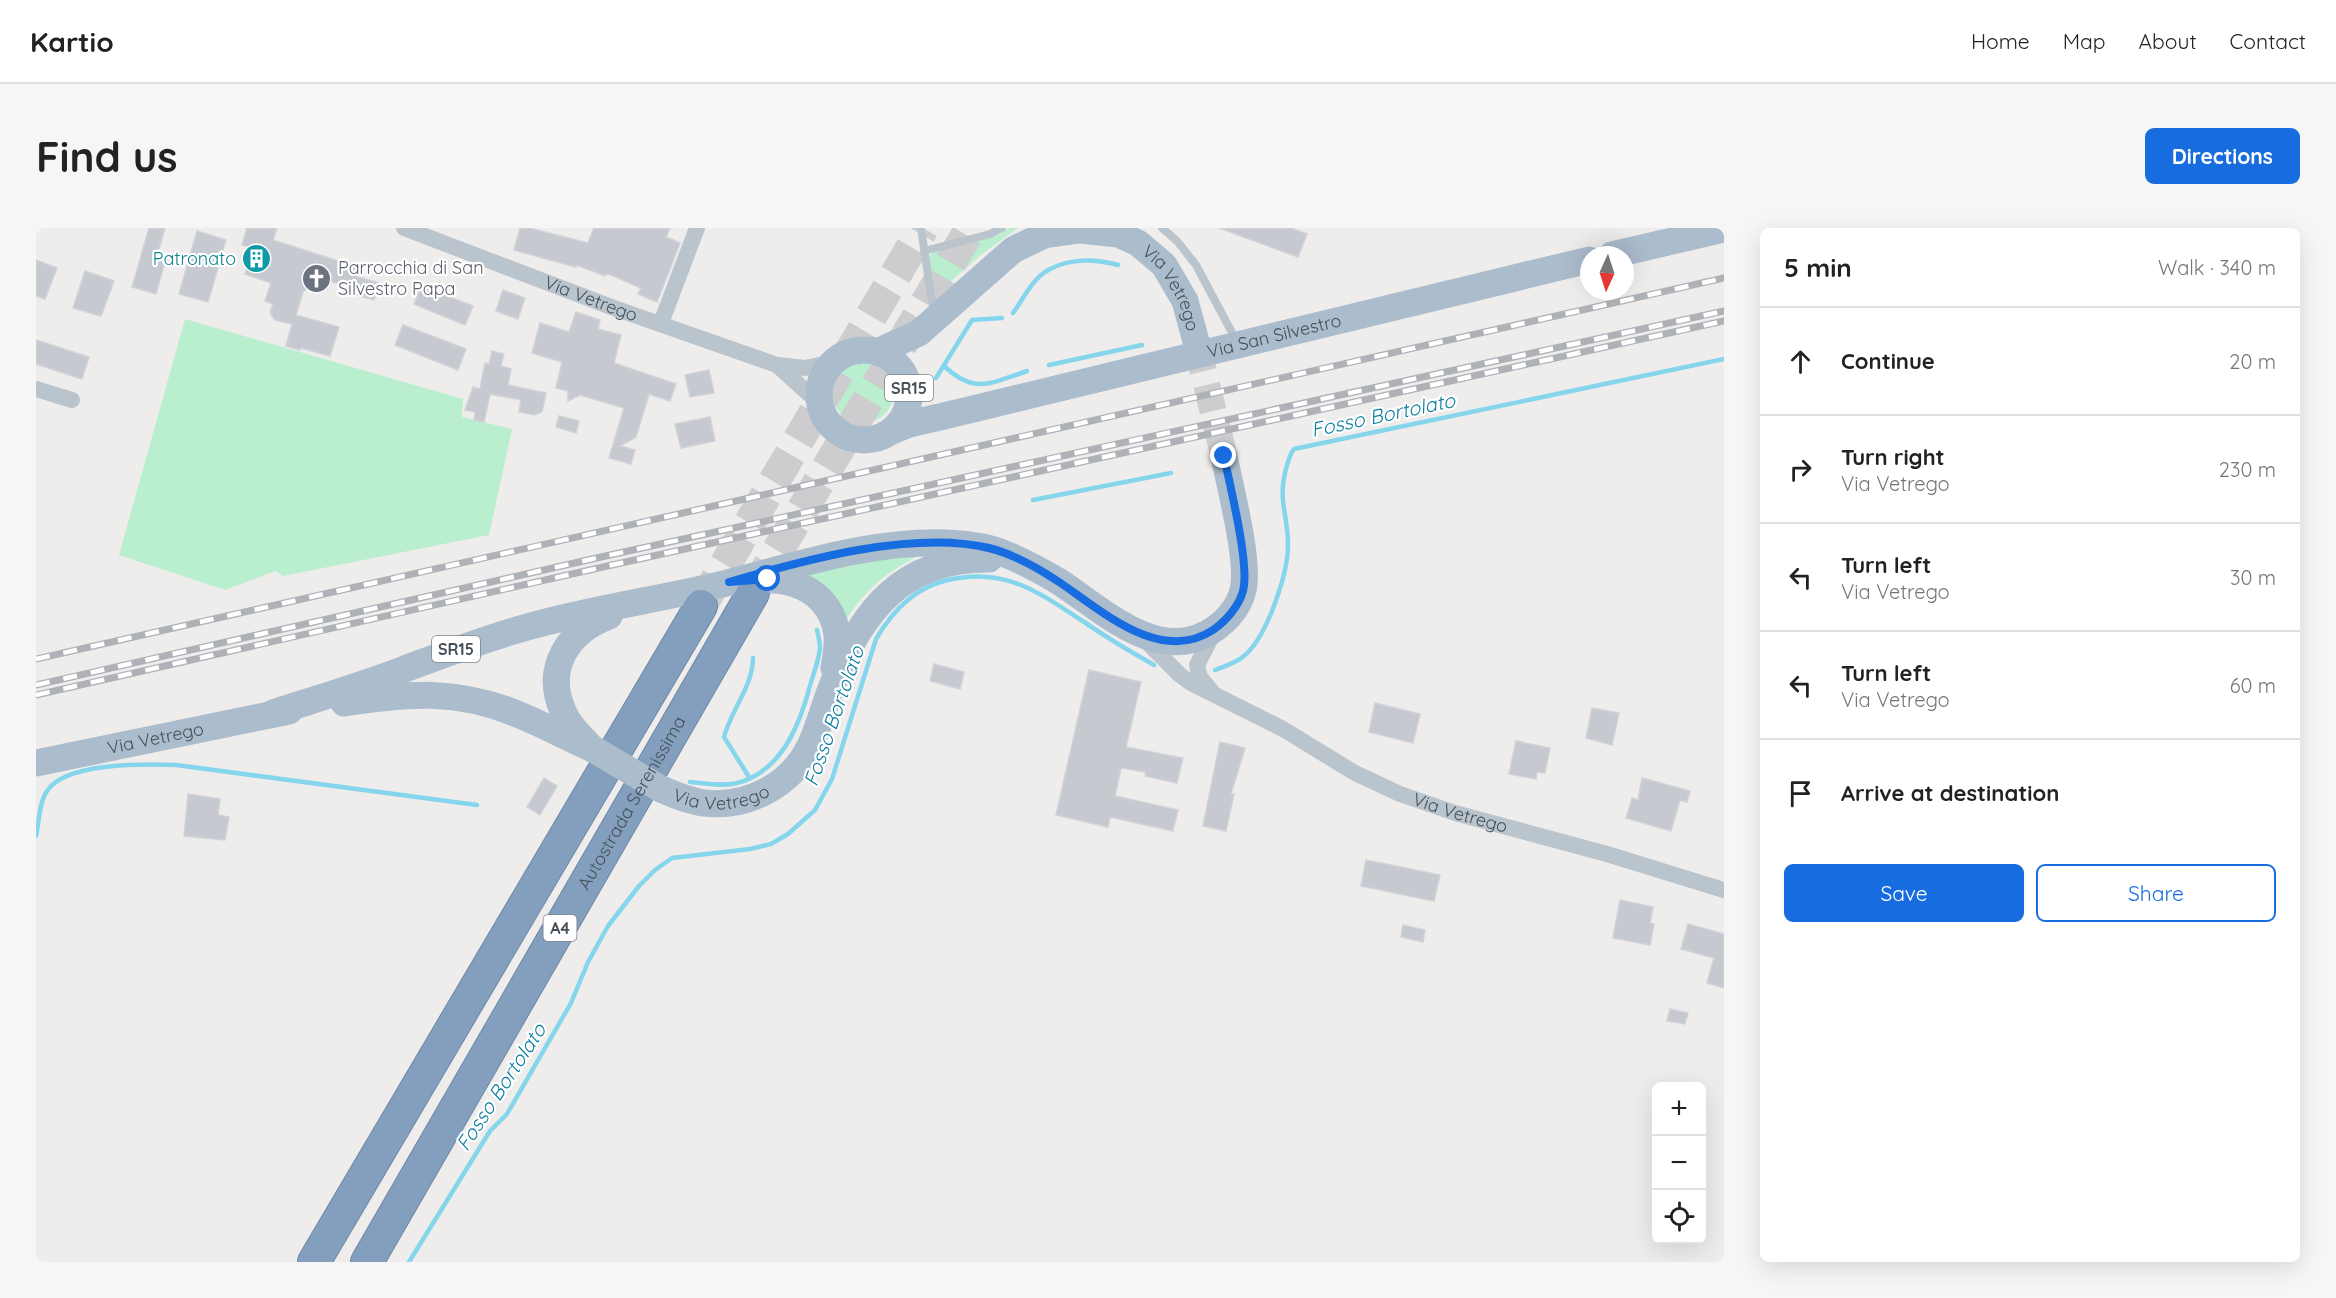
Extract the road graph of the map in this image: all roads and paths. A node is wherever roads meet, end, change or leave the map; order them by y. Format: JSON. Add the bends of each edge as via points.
{"nodes":[{"id":1,"x":404,"y":228,"type":"edge"},
{"id":2,"x":697,"y":228,"type":"edge"},
{"id":3,"x":921,"y":228,"type":"edge"},
{"id":4,"x":1002,"y":228,"type":"edge"},
{"id":5,"x":1162,"y":228,"type":"edge"},
{"id":6,"x":1724,"y":230,"type":"edge"},
{"id":7,"x":1634,"y":250,"type":"edge"},
{"id":8,"x":924,"y":251,"type":"junction"},
{"id":9,"x":1580,"y":262,"type":"edge"},
{"id":10,"x":932,"y":302,"type":"dead end"},
{"id":11,"x":661,"y":323,"type":"junction"},
{"id":12,"x":919,"y":333,"type":"junction"},
{"id":13,"x":1197,"y":345,"type":"tunnel mouth"},
{"id":14,"x":1238,"y":345,"type":"junction"},
{"id":15,"x":877,"y":352,"type":"junction"},
{"id":16,"x":833,"y":362,"type":"junction"},
{"id":17,"x":777,"y":366,"type":"junction"},
{"id":18,"x":908,"y":383,"type":"junction"},
{"id":19,"x":36,"y":389,"type":"edge"},
{"id":20,"x":72,"y":400,"type":"dead end"},
{"id":21,"x":819,"y":403,"type":"junction"},
{"id":22,"x":961,"y":412,"type":"junction"},
{"id":23,"x":892,"y":431,"type":"junction"},
{"id":24,"x":1224,"y":456,"type":"tunnel mouth"},
{"id":25,"x":1032,"y":567,"type":"junction"},
{"id":26,"x":741,"y":588,"type":"junction"},
{"id":27,"x":644,"y":602,"type":"junction"},
{"id":28,"x":702,"y":606,"type":"tunnel mouth"},
{"id":29,"x":1215,"y":629,"type":"junction"},
{"id":30,"x":1140,"y":633,"type":"junction"},
{"id":31,"x":832,"y":685,"type":"junction"},
{"id":32,"x":1213,"y":694,"type":"junction"},
{"id":33,"x":273,"y":713,"type":"junction"},
{"id":34,"x":593,"y":749,"type":"junction"},
{"id":35,"x":36,"y":763,"type":"edge"},
{"id":36,"x":1724,"y":890,"type":"edge"},
{"id":37,"x":314,"y":1262,"type":"edge"},
{"id":38,"x":367,"y":1262,"type":"edge"}],
"edges":[{"from":1,"to":11,"type":"street","name":"Via Vetrego"},
{"from":2,"to":11,"type":"street"},
{"from":3,"to":8,"type":"lane"},
{"from":4,"to":8,"type":"lane"},
{"from":5,"to":14,"type":"lane","via":[[1196,265]]},
{"from":6,"to":7,"type":"main road"},
{"from":8,"to":10,"type":"lane"},
{"from":9,"to":14,"type":"main road","name":"Via San Silvestro"},
{"from":11,"to":17,"type":"street","name":"Via Vetrego"},
{"from":12,"to":13,"type":"main road","name":"Via Vetrego","number":"SR15","via":[[1013,250],[1060,231],[1096,231],[1118,234],[1138,243],[1164,265],[1185,302]]},
{"from":12,"to":15,"type":"main road","name":"Via Vetrego","number":"SR15"},
{"from":12,"to":18,"type":"main road","name":"Via Vetrego","number":"SR15","via":[[910,356]]},
{"from":14,"to":22,"type":"main road","name":"Via San Silvestro"},
{"from":15,"to":16,"type":"main road","name":"Via Vetrego","number":"SR15","via":[[861,350]]},
{"from":15,"to":18,"type":"main road","number":"SR15","via":[[899,367]]},
{"from":16,"to":17,"type":"street","name":"Via Vetrego","via":[[806,368]]},
{"from":16,"to":21,"type":"main road","via":[[823,374]]},
{"from":17,"to":21,"type":"street","name":"Via Vetrego"},
{"from":18,"to":22,"type":"main road","name":"Via San Silvestro","number":"SR15","via":[[930,405]]},
{"from":18,"to":23,"type":"main road","name":"Via Vetrego","number":"SR15","via":[[907,412]]},
{"from":19,"to":20,"type":"street"},
{"from":21,"to":23,"type":"main road","name":"Via Vetrego","number":"SR15","via":[[824,418],[848,438],[879,439]]},
{"from":22,"to":23,"type":"main road","name":"Via San Silvestro","number":"SR15"},
{"from":24,"to":29,"type":"main road","name":"Via Vetrego","number":"SR15","via":[[1244,578],[1237,606]]},
{"from":25,"to":26,"type":"main road","name":"Via Vetrego","number":"SR15","via":[[977,546],[915,544],[771,570]]},
{"from":25,"to":30,"type":"main road","name":"Via Vetrego","number":"SR15"},
{"from":25,"to":31,"type":"main road","name":"Via Vetrego","number":"SR15","via":[[992,559],[967,560],[943,564],[902,582],[862,624]]},
{"from":26,"to":27,"type":"main road","name":"Via Vetrego","number":"SR15"},
{"from":26,"to":31,"type":"main road","number":"SR15","via":[[768,579],[788,580],[817,596],[831,613],[836,632]]},
{"from":26,"to":38,"type":"highway","name":"Autostrada Serenissima","number":"A4"},
{"from":27,"to":33,"type":"main road","name":"Via Vetrego","number":"SR15","via":[[601,608],[483,639]]},
{"from":27,"to":34,"type":"main road","number":"SR15","via":[[586,626],[562,654],[557,682],[560,704],[569,723]]},
{"from":28,"to":37,"type":"highway","number":"A4"},
{"from":29,"to":30,"type":"main road","name":"Via Vetrego","number":"SR15","via":[[1191,640],[1177,641]]},
{"from":29,"to":32,"type":"street","name":"Via Vetrego","via":[[1197,665],[1200,677]]},
{"from":30,"to":32,"type":"street","name":"Via Vetrego","via":[[1180,675]]},
{"from":31,"to":34,"type":"main road","name":"Via Vetrego","number":"SR15","bridge":true,"via":[[810,747],[797,767],[782,782],[744,800],[690,800],[661,789]]},
{"from":32,"to":36,"type":"street","name":"Via Vetrego","via":[[1400,794]]},
{"from":33,"to":34,"type":"main road","name":"Via Vetrego","number":"SR15","via":[[397,695],[456,696],[517,714]]},
{"from":33,"to":35,"type":"main road","name":"Via Vetrego","number":"SR15"}]}
